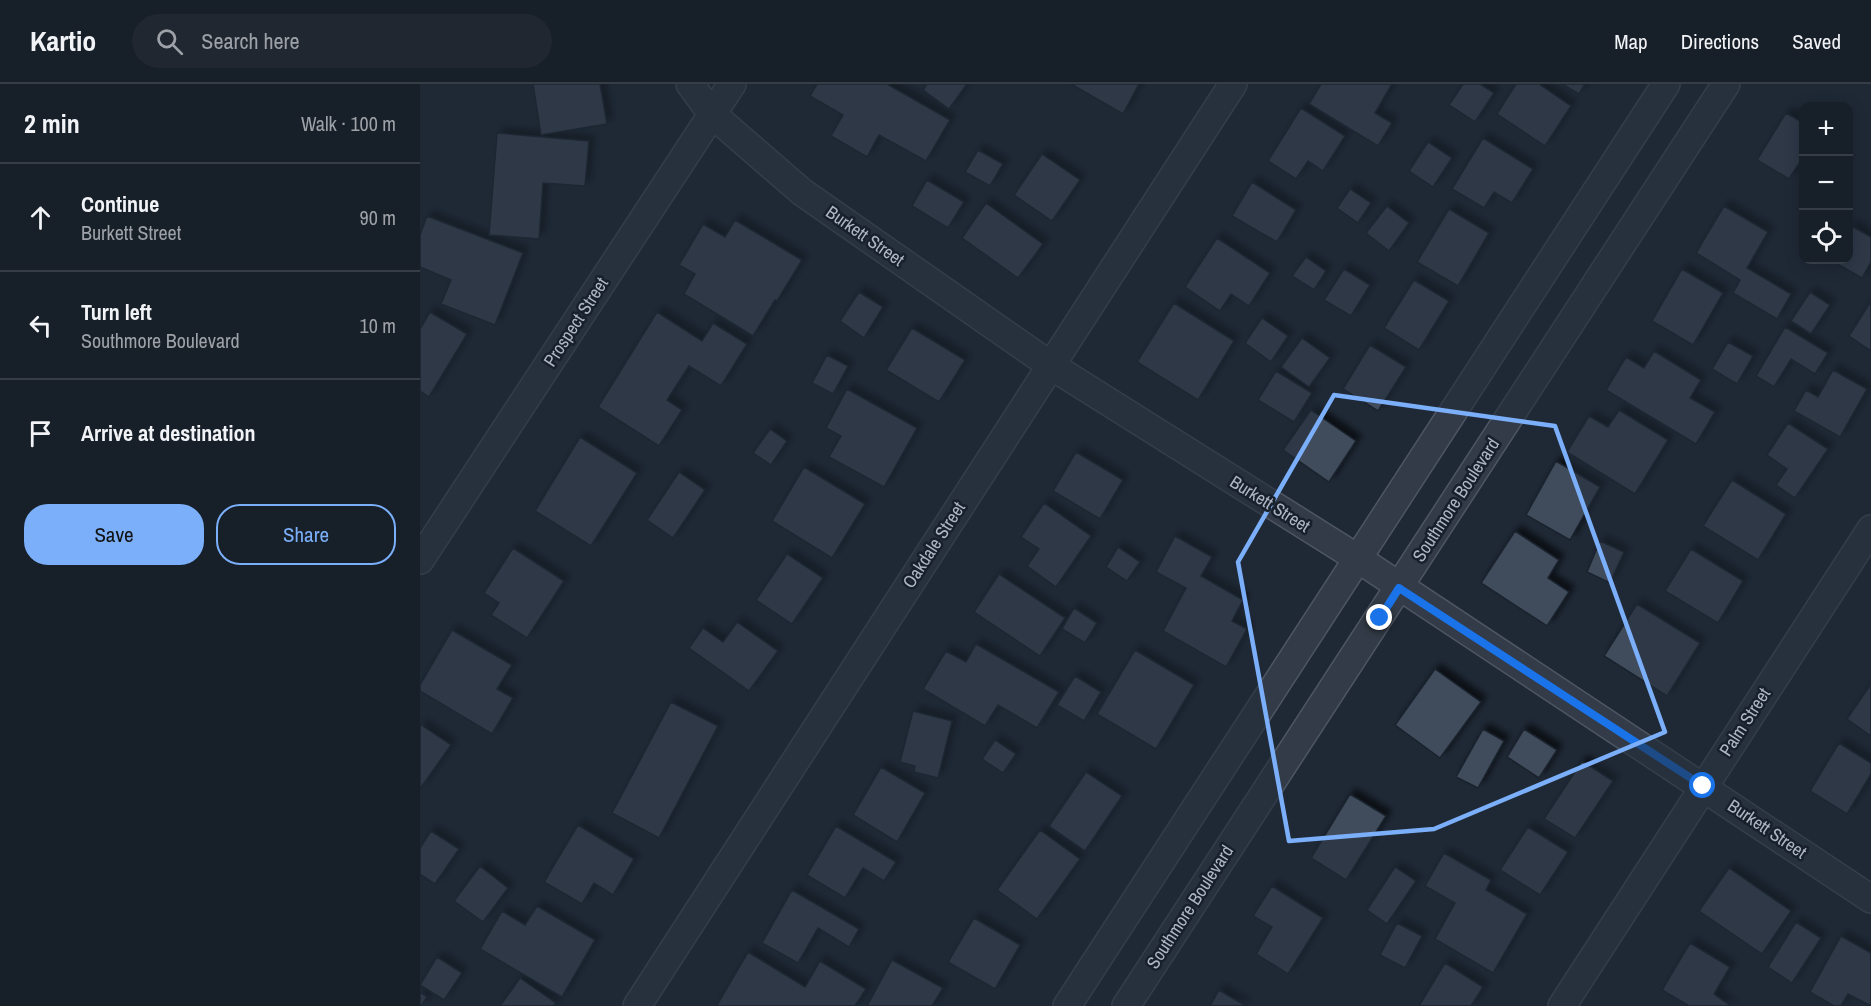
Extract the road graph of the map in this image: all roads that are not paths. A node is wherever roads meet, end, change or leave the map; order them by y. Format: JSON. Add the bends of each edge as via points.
{"nodes":[{"id":1,"x":690,"y":84,"type":"edge"},
{"id":2,"x":732,"y":84,"type":"edge"},
{"id":3,"x":1233,"y":84,"type":"edge"},
{"id":4,"x":1666,"y":84,"type":"edge"},
{"id":5,"x":1726,"y":84,"type":"edge"},
{"id":6,"x":712,"y":114,"type":"junction"},
{"id":7,"x":1050,"y":365,"type":"junction"},
{"id":8,"x":1871,"y":529,"type":"edge"},
{"id":9,"x":1357,"y":558,"type":"junction"},
{"id":10,"x":420,"y":560,"type":"edge"},
{"id":11,"x":1399,"y":588,"type":"junction"},
{"id":12,"x":1703,"y":786,"type":"junction"},
{"id":13,"x":1871,"y":899,"type":"edge"},
{"id":14,"x":637,"y":1006,"type":"edge"},
{"id":15,"x":1067,"y":1006,"type":"edge"},
{"id":16,"x":1125,"y":1006,"type":"edge"},
{"id":17,"x":1562,"y":1006,"type":"edge"}],
"edges":[{"from":1,"to":6,"type":"street","name":"Burkett Street"},
{"from":2,"to":6,"type":"street","name":"Prospect Street"},
{"from":3,"to":7,"type":"street","name":"Oakdale Street"},
{"from":4,"to":9,"type":"street"},
{"from":5,"to":11,"type":"street","name":"Southmore Boulevard"},
{"from":6,"to":7,"type":"street","name":"Burkett Street","via":[[802,192]]},
{"from":6,"to":10,"type":"street","name":"Prospect Street"},
{"from":7,"to":9,"type":"street","name":"Burkett Street"},
{"from":7,"to":14,"type":"street","name":"Oakdale Street"},
{"from":8,"to":12,"type":"street","name":"Palm Street"},
{"from":9,"to":11,"type":"street","name":"Burkett Street"},
{"from":9,"to":15,"type":"street"},
{"from":11,"to":12,"type":"street","name":"Burkett Street"},
{"from":11,"to":16,"type":"street","name":"Southmore Boulevard"},
{"from":12,"to":13,"type":"street","name":"Burkett Street"},
{"from":12,"to":17,"type":"street","name":"Palm Street"}]}
